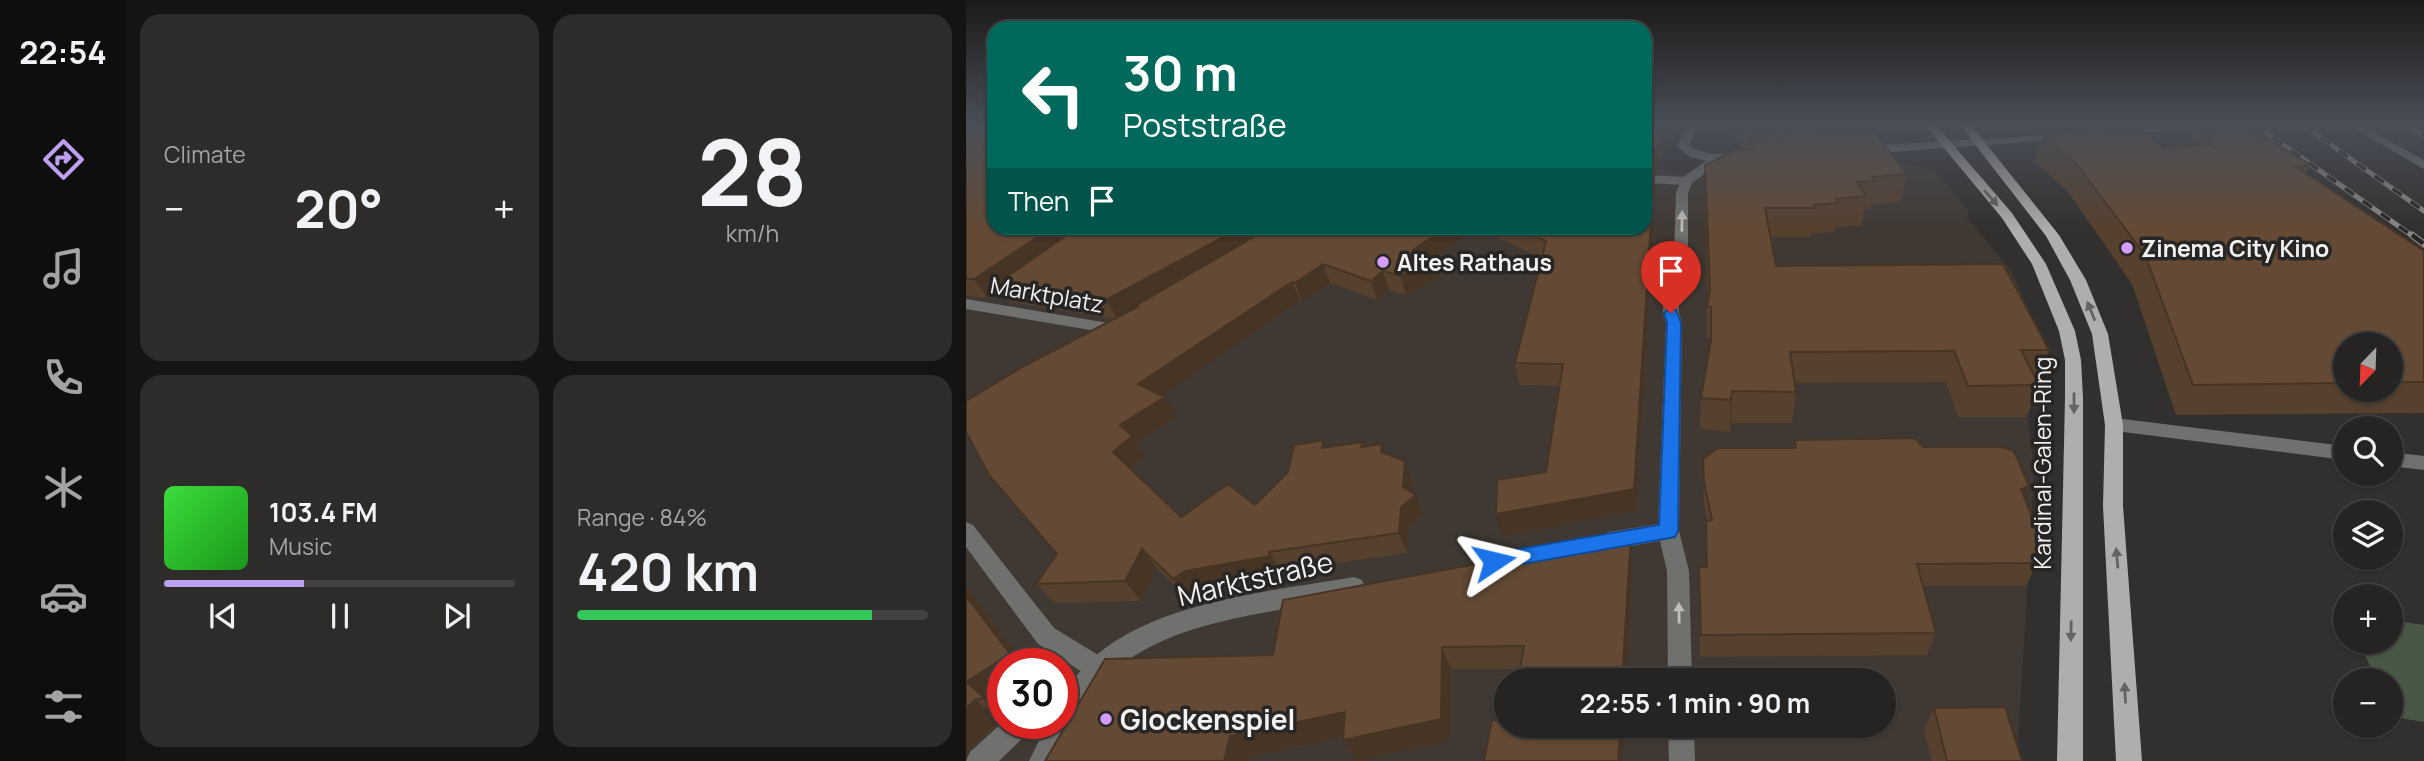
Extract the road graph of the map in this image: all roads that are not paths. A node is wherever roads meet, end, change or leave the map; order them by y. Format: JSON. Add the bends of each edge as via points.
{"nodes":[{"id":1,"x":1714,"y":161,"type":"edge"},
{"id":2,"x":1961,"y":161,"type":"edge"},
{"id":3,"x":1995,"y":161,"type":"edge"},
{"id":4,"x":1652,"y":179,"type":"edge"},
{"id":5,"x":1686,"y":181,"type":"junction"},
{"id":6,"x":1012,"y":291,"type":"edge"},
{"id":7,"x":966,"y":304,"type":"edge"},
{"id":8,"x":990,"y":307,"type":"junction"},
{"id":9,"x":1096,"y":343,"type":"edge"},
{"id":10,"x":2114,"y":425,"type":"junction"},
{"id":11,"x":2333,"y":452,"type":"edge"},
{"id":12,"x":2403,"y":460,"type":"edge"},
{"id":13,"x":2424,"y":463,"type":"edge"},
{"id":14,"x":966,"y":531,"type":"edge"},
{"id":15,"x":1668,"y":531,"type":"junction"},
{"id":16,"x":1588,"y":545,"type":"edge"},
{"id":17,"x":1378,"y":582,"type":"edge"},
{"id":18,"x":1681,"y":668,"type":"edge"},
{"id":19,"x":1099,"y":669,"type":"junction"},
{"id":20,"x":1078,"y":694,"type":"edge"},
{"id":21,"x":1681,"y":738,"type":"edge"},
{"id":22,"x":1003,"y":739,"type":"edge"},
{"id":23,"x":1053,"y":739,"type":"edge"},
{"id":24,"x":979,"y":761,"type":"edge"},
{"id":25,"x":1042,"y":761,"type":"edge"},
{"id":26,"x":1682,"y":761,"type":"edge"},
{"id":27,"x":2070,"y":761,"type":"edge"},
{"id":28,"x":2129,"y":761,"type":"edge"}],
"edges":[{"from":1,"to":5,"type":"street"},
{"from":2,"to":27,"type":"main road","name":"Kardinal-Galen-Ring","one_way":true,"via":[[2039,264],[2067,331],[2073,360]]},
{"from":10,"to":3,"type":"main road","one_way":true,"via":[[2100,334],[2078,280],[2052,235]]},
{"from":4,"to":5,"type":"street"},
{"from":15,"to":5,"type":"street","one_way":true,"via":[[1674,323],[1671,273],[1681,256]]},
{"from":6,"to":8,"type":"street"},
{"from":7,"to":8,"type":"street","name":"Marktplatz"},
{"from":8,"to":9,"type":"street","name":"Marktplatz","via":[[1125,326]]},
{"from":10,"to":11,"type":"street"},
{"from":28,"to":10,"type":"main road","one_way":true,"via":[[2113,506]]},
{"from":12,"to":13,"type":"street"},
{"from":14,"to":19,"type":"street","via":[[1046,636]]},
{"from":15,"to":16,"type":"street"},
{"from":18,"to":15,"type":"street","one_way":true,"via":[[1678,571]]},
{"from":17,"to":19,"type":"street","name":"Marktstraße","via":[[1206,615],[1143,640]]},
{"from":19,"to":20,"type":"street","name":"Marktstraße"},
{"from":21,"to":26,"type":"street"},
{"from":22,"to":24,"type":"street"},
{"from":23,"to":25,"type":"street","name":"Marktstraße"}]}
